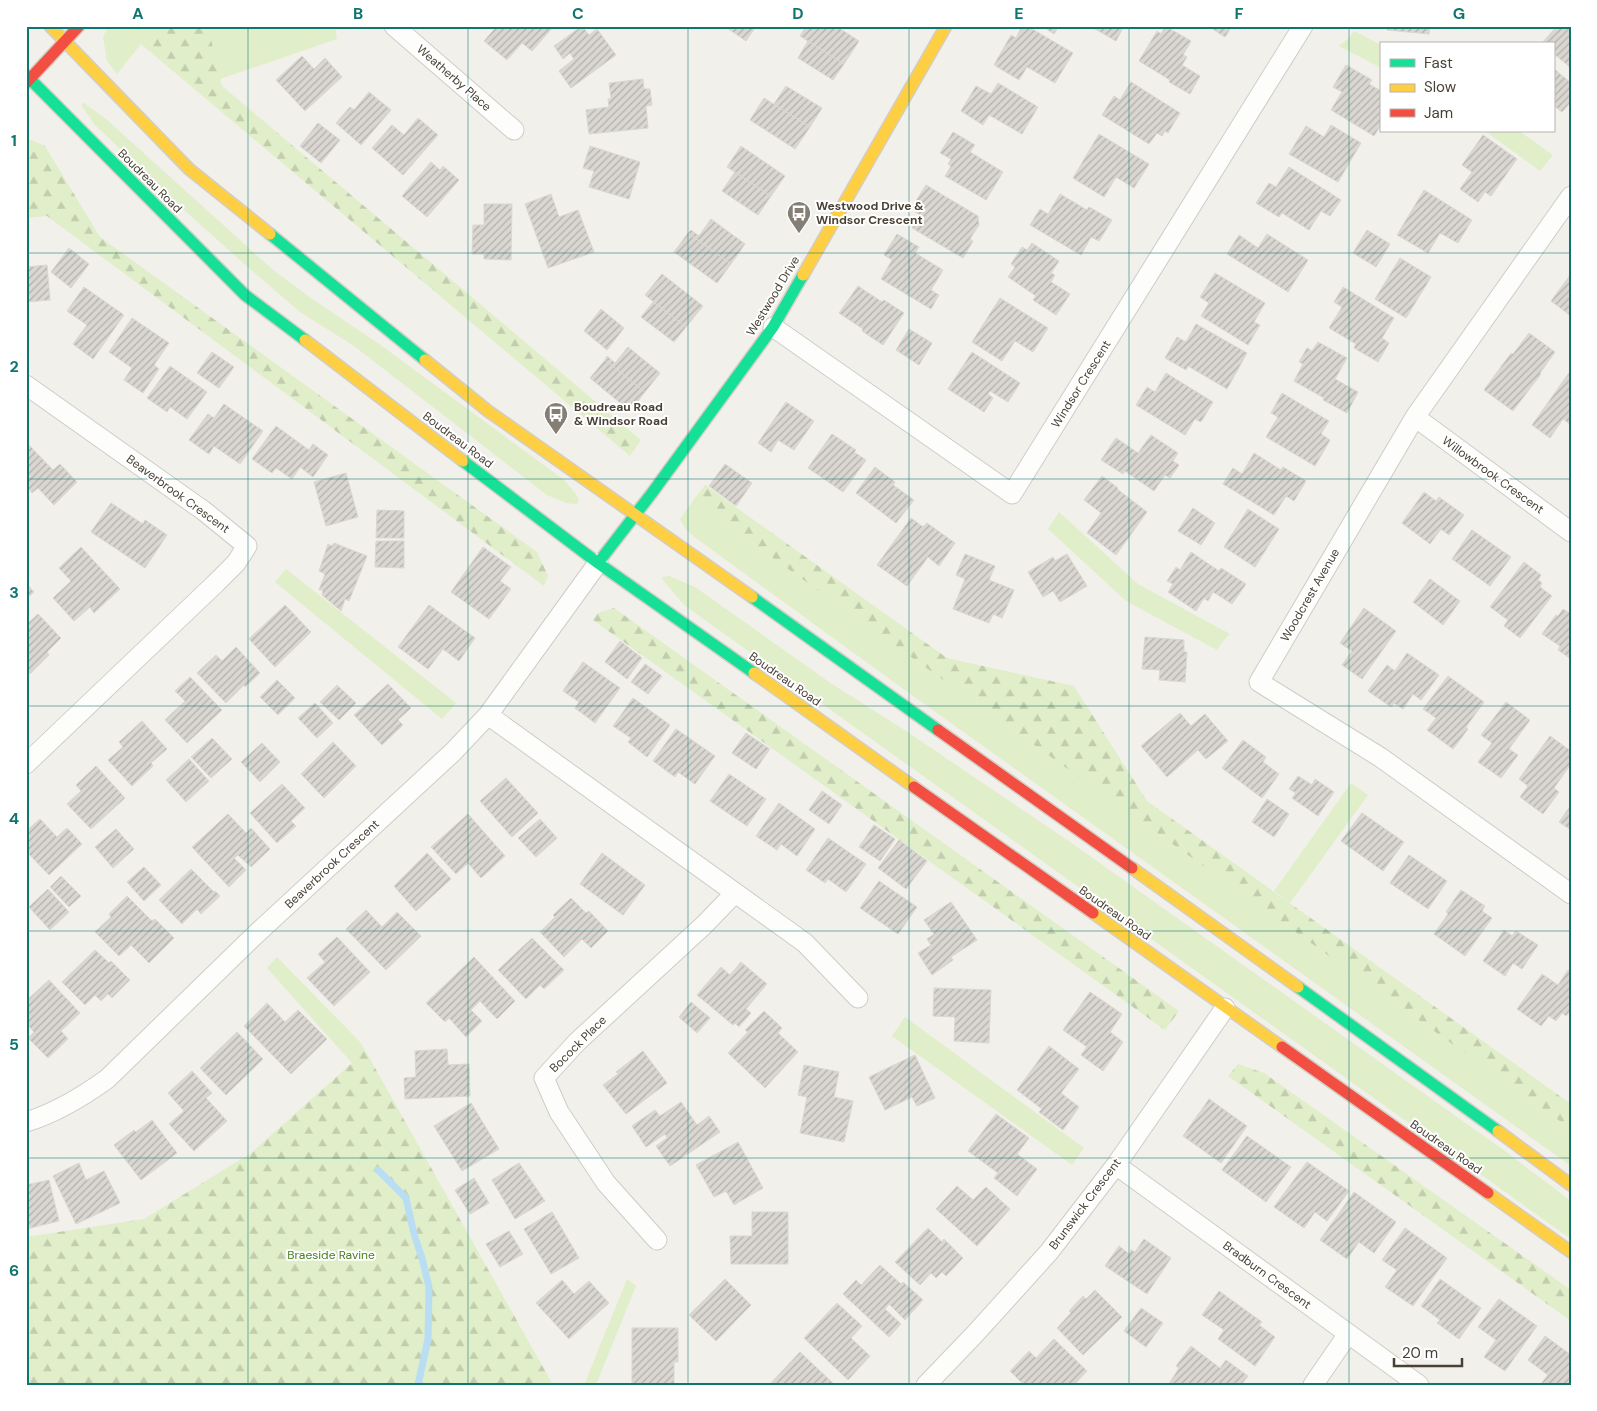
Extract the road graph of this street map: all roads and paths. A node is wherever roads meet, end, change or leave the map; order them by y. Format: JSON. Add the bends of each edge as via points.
{"nodes":[{"id":1,"x":50,"y":26,"type":"edge"},
{"id":2,"x":79,"y":26,"type":"edge"},
{"id":3,"x":394,"y":26,"type":"edge"},
{"id":4,"x":1303,"y":26,"type":"edge"},
{"id":5,"x":940,"y":28,"type":"edge"},
{"id":6,"x":64,"y":42,"type":"junction"},
{"id":7,"x":27,"y":79,"type":"edge"},
{"id":8,"x":514,"y":130,"type":"dead end"},
{"id":9,"x":1571,"y":196,"type":"edge"},
{"id":10,"x":773,"y":327,"type":"junction"},
{"id":11,"x":26,"y":384,"type":"edge"},
{"id":12,"x":1415,"y":417,"type":"junction"},
{"id":13,"x":636,"y":514,"type":"junction"},
{"id":14,"x":1571,"y":532,"type":"edge"},
{"id":15,"x":598,"y":563,"type":"junction"},
{"id":16,"x":488,"y":715,"type":"junction"},
{"id":17,"x":26,"y":764,"type":"edge"},
{"id":18,"x":735,"y":893,"type":"junction"},
{"id":19,"x":1571,"y":894,"type":"edge"},
{"id":20,"x":858,"y":998,"type":"dead end"},
{"id":21,"x":1226,"y":1008,"type":"junction"},
{"id":22,"x":26,"y":1122,"type":"edge"},
{"id":23,"x":1116,"y":1165,"type":"junction"},
{"id":24,"x":1571,"y":1185,"type":"edge"},
{"id":25,"x":657,"y":1240,"type":"dead end"},
{"id":26,"x":1571,"y":1252,"type":"edge"},
{"id":27,"x":1348,"y":1334,"type":"junction"},
{"id":28,"x":926,"y":1385,"type":"edge"},
{"id":29,"x":1312,"y":1385,"type":"edge"},
{"id":30,"x":1418,"y":1385,"type":"edge"}],
"edges":[{"from":1,"to":6,"type":"main road"},
{"from":2,"to":6,"type":"main road"},
{"from":3,"to":8,"type":"street","name":"Weatherby Place"},
{"from":4,"to":10,"type":"street","name":"Windsor Crescent","via":[[1012,494]]},
{"from":5,"to":10,"type":"main road","name":"Westwood Drive"},
{"from":6,"to":7,"type":"main road"},
{"from":6,"to":13,"type":"main road","via":[[189,169],[488,411]]},
{"from":7,"to":15,"type":"main road","name":"Boudreau Road","via":[[244,295]]},
{"from":9,"to":12,"type":"street","name":"Woodcrest Avenue"},
{"from":10,"to":13,"type":"main road","name":"Westwood Drive"},
{"from":11,"to":17,"type":"street","name":"Beaverbrook Crescent","via":[[204,511],[247,546],[216,583]]},
{"from":12,"to":14,"type":"street","name":"Willowbrook Crescent"},
{"from":12,"to":19,"type":"street","name":"Woodcrest Avenue","via":[[1259,682],[1380,757]]},
{"from":13,"to":15,"type":"main road","name":"Westwood Drive"},
{"from":13,"to":24,"type":"main road"},
{"from":15,"to":16,"type":"street","name":"Beaverbrook Crescent"},
{"from":15,"to":21,"type":"main road","name":"Boudreau Road"},
{"from":16,"to":18,"type":"street"},
{"from":16,"to":22,"type":"street","name":"Beaverbrook Crescent","via":[[453,752],[254,936],[107,1079],[62,1108]]},
{"from":18,"to":20,"type":"street","via":[[805,943]]},
{"from":18,"to":25,"type":"street","name":"Bocock Place","via":[[577,1042],[544,1078],[558,1112],[606,1183]]},
{"from":21,"to":23,"type":"street","name":"Brunswick Crescent"},
{"from":21,"to":26,"type":"main road","name":"Boudreau Road"},
{"from":23,"to":27,"type":"street","name":"Bradburn Crescent"},
{"from":23,"to":28,"type":"street","name":"Brunswick Crescent","via":[[1049,1252]]},
{"from":27,"to":29,"type":"street"},
{"from":27,"to":30,"type":"street","name":"Bradburn Crescent"}]}
